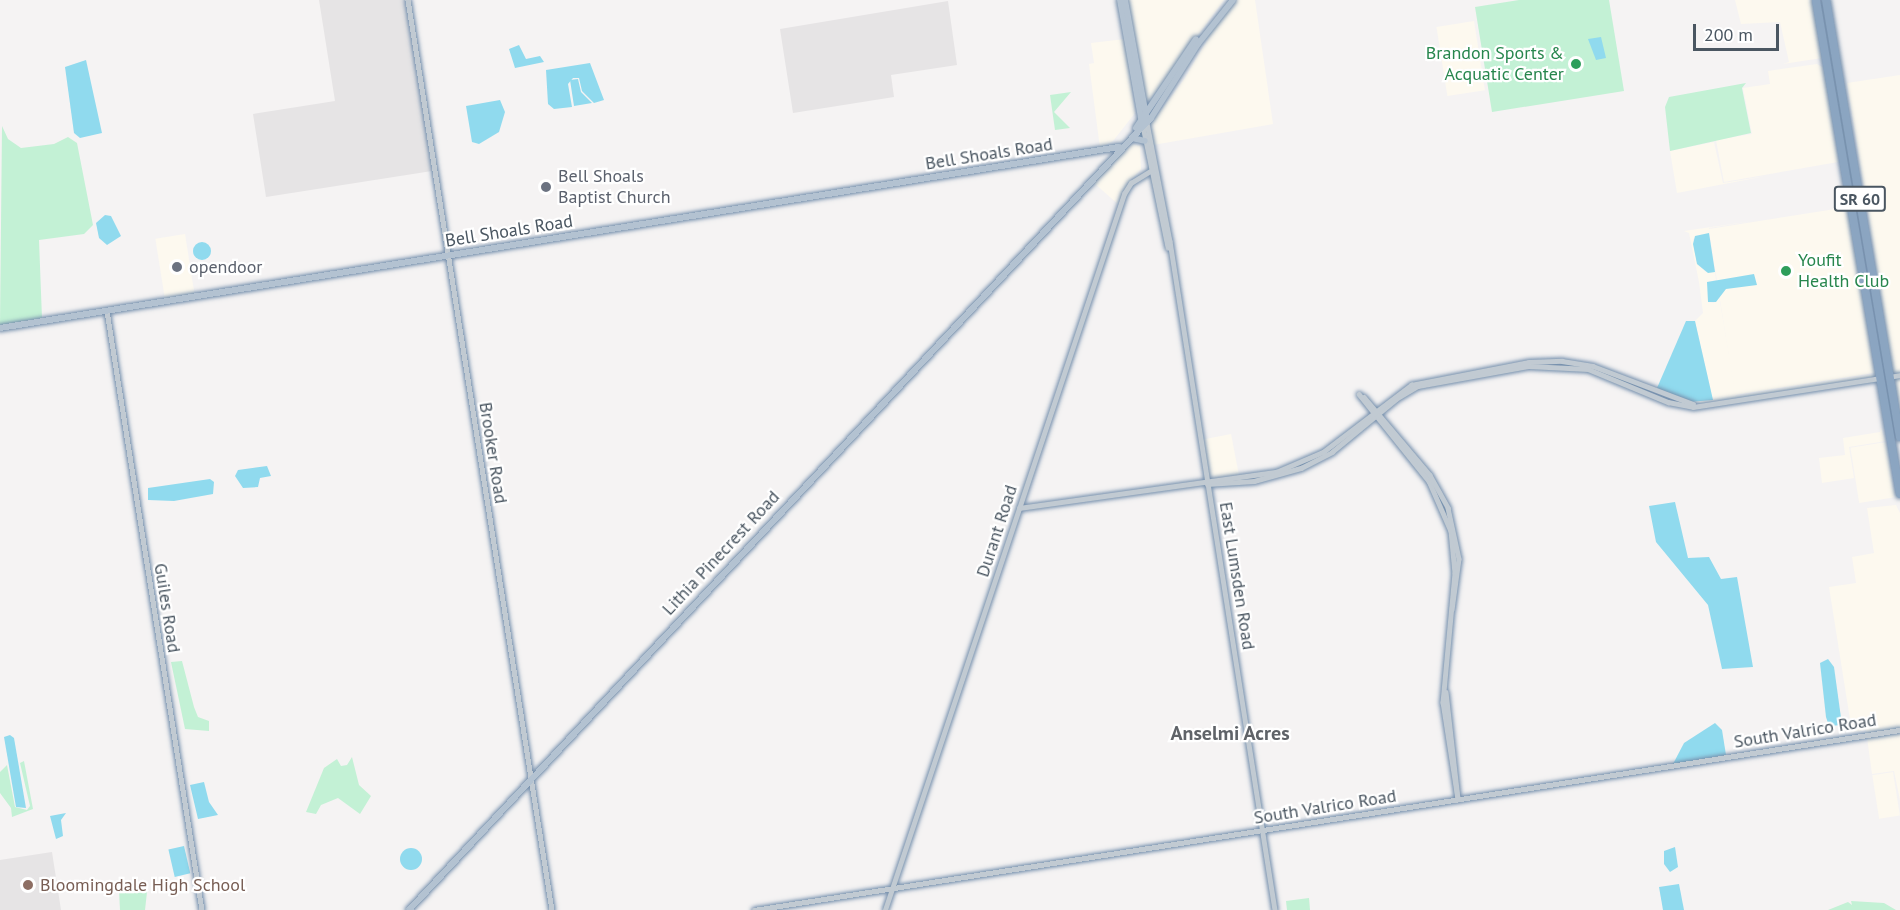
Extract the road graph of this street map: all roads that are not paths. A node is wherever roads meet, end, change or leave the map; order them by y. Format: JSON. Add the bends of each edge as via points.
{"nodes":[{"id":1,"x":408,"y":0,"type":"edge"},
{"id":2,"x":1120,"y":0,"type":"edge"},
{"id":3,"x":1125,"y":0,"type":"edge"},
{"id":4,"x":1231,"y":0,"type":"edge"},
{"id":5,"x":1816,"y":0,"type":"edge"},
{"id":6,"x":1826,"y":0,"type":"edge"},
{"id":7,"x":1125,"y":26,"type":"junction"},
{"id":8,"x":1136,"y":53,"type":"junction"},
{"id":9,"x":1831,"y":58,"type":"junction"},
{"id":10,"x":1167,"y":87,"type":"junction"},
{"id":11,"x":1143,"y":100,"type":"junction"},
{"id":12,"x":1839,"y":106,"type":"junction"},
{"id":13,"x":1143,"y":120,"type":"junction"},
{"id":14,"x":1131,"y":138,"type":"junction"},
{"id":15,"x":1145,"y":141,"type":"junction"},
{"id":16,"x":1119,"y":147,"type":"junction"},
{"id":17,"x":1094,"y":152,"type":"junction"},
{"id":18,"x":1107,"y":158,"type":"junction"},
{"id":19,"x":1150,"y":171,"type":"junction"},
{"id":20,"x":1056,"y":217,"type":"junction"},
{"id":21,"x":1169,"y":247,"type":"junction"},
{"id":22,"x":1859,"y":250,"type":"junction"},
{"id":23,"x":449,"y":256,"type":"junction"},
{"id":24,"x":1876,"y":292,"type":"junction"},
{"id":25,"x":107,"y":311,"type":"junction"},
{"id":26,"x":0,"y":328,"type":"edge"},
{"id":27,"x":1900,"y":375,"type":"edge"},
{"id":28,"x":1885,"y":377,"type":"junction"},
{"id":29,"x":1375,"y":414,"type":"junction"},
{"id":30,"x":1900,"y":437,"type":"edge"},
{"id":31,"x":1893,"y":450,"type":"junction"},
{"id":32,"x":1900,"y":466,"type":"edge"},
{"id":33,"x":1207,"y":484,"type":"junction"},
{"id":34,"x":1900,"y":494,"type":"edge"},
{"id":35,"x":1019,"y":508,"type":"junction"},
{"id":36,"x":1900,"y":730,"type":"edge"},
{"id":37,"x":531,"y":779,"type":"junction"},
{"id":38,"x":1458,"y":799,"type":"junction"},
{"id":39,"x":1263,"y":830,"type":"junction"},
{"id":40,"x":892,"y":889,"type":"junction"},
{"id":41,"x":202,"y":910,"type":"edge"},
{"id":42,"x":409,"y":910,"type":"edge"},
{"id":43,"x":552,"y":910,"type":"edge"},
{"id":44,"x":754,"y":910,"type":"edge"},
{"id":45,"x":885,"y":910,"type":"edge"},
{"id":46,"x":1275,"y":910,"type":"edge"}],
"edges":[{"from":1,"to":23,"type":"street","name":"Brooker Road"},
{"from":2,"to":7,"type":"main road","name":"East Lumsden Road"},
{"from":3,"to":8,"type":"main road","name":"East Lumsden Road"},
{"from":4,"to":10,"type":"main road","name":"Lithia Pinecrest Road","via":[[1199,36]]},
{"from":4,"to":13,"type":"main road","name":"Lithia Pinecrest Road","via":[[1204,34],[1174,87]]},
{"from":5,"to":9,"type":"highway"},
{"from":6,"to":9,"type":"highway"},
{"from":7,"to":8,"type":"main road"},
{"from":7,"to":13,"type":"main road","name":"East Lumsden Road"},
{"from":8,"to":11,"type":"main road","name":"East Lumsden Road"},
{"from":9,"to":12,"type":"highway"},
{"from":10,"to":11,"type":"main road","via":[[1151,103]]},
{"from":10,"to":13,"type":"main road","name":"Lithia Pinecrest Road"},
{"from":11,"to":13,"type":"main road","name":"East Lumsden Road"},
{"from":12,"to":22,"type":"highway","number":"SR 60"},
{"from":12,"to":24,"type":"highway","number":"SR 60"},
{"from":13,"to":14,"type":"main road","name":"Lithia Pinecrest Road"},
{"from":13,"to":15,"type":"street","name":"East Lumsden Road"},
{"from":13,"to":16,"type":"main road","name":"Lithia Pinecrest Road"},
{"from":13,"to":21,"type":"street","name":"East Lumsden Road"},
{"from":14,"to":15,"type":"main road"},
{"from":14,"to":20,"type":"main road","name":"Lithia Pinecrest Road"},
{"from":15,"to":19,"type":"street","name":"East Lumsden Road"},
{"from":16,"to":17,"type":"main road","name":"Bell Shoals Road"},
{"from":16,"to":18,"type":"main road","name":"Lithia Pinecrest Road"},
{"from":17,"to":18,"type":"main road"},
{"from":17,"to":23,"type":"main road","name":"Bell Shoals Road"},
{"from":18,"to":20,"type":"main road","name":"Lithia Pinecrest Road"},
{"from":19,"to":21,"type":"street","name":"East Lumsden Road"},
{"from":19,"to":35,"type":"street","name":"Durant Road","via":[[1131,183],[1124,194]]},
{"from":20,"to":37,"type":"main road","name":"Lithia Pinecrest Road"},
{"from":21,"to":33,"type":"street","name":"East Lumsden Road"},
{"from":22,"to":24,"type":"highway"},
{"from":22,"to":28,"type":"highway","number":"SR 60"},
{"from":23,"to":25,"type":"main road","name":"Bell Shoals Road"},
{"from":23,"to":37,"type":"street","name":"Brooker Road"},
{"from":24,"to":28,"type":"highway","number":"SR 60"},
{"from":25,"to":26,"type":"main road","name":"Bell Shoals Road"},
{"from":25,"to":41,"type":"street","name":"Guiles Road"},
{"from":27,"to":28,"type":"street"},
{"from":28,"to":29,"type":"street","via":[[1707,406],[1676,404],[1595,371],[1548,365],[1429,383],[1401,395]]},
{"from":28,"to":30,"type":"highway","number":"SR 60"},
{"from":28,"to":31,"type":"highway","number":"SR 60"},
{"from":29,"to":33,"type":"street","via":[[1331,447],[1296,466],[1263,476]]},
{"from":29,"to":38,"type":"street","via":[[1438,487],[1455,529],[1459,568],[1448,622],[1444,677]]},
{"from":31,"to":32,"type":"highway"},
{"from":31,"to":34,"type":"highway","number":"SR 60"},
{"from":33,"to":35,"type":"street"},
{"from":33,"to":39,"type":"street","name":"East Lumsden Road"},
{"from":35,"to":40,"type":"street","name":"Durant Road"},
{"from":36,"to":38,"type":"street","name":"South Valrico Road"},
{"from":37,"to":42,"type":"main road","name":"Lithia Pinecrest Road"},
{"from":37,"to":43,"type":"street","name":"Brooker Road"},
{"from":38,"to":39,"type":"street","name":"South Valrico Road"},
{"from":39,"to":40,"type":"street","name":"South Valrico Road"},
{"from":39,"to":46,"type":"street","name":"East Lumsden Road"},
{"from":40,"to":44,"type":"street","name":"South Valrico Road"},
{"from":40,"to":45,"type":"street","name":"Durant Road"}]}
